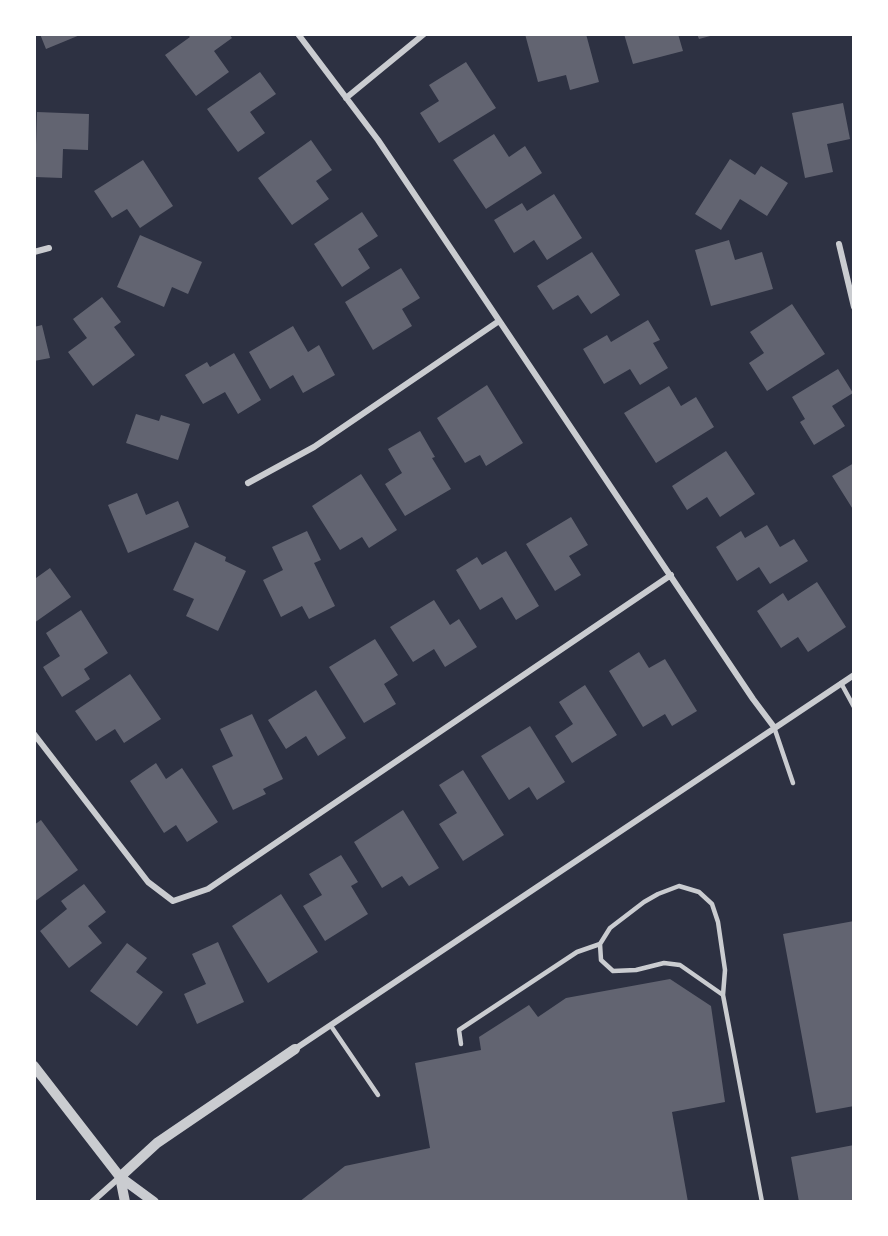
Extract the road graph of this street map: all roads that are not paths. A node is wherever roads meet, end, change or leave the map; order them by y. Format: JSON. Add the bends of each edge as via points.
{"nodes":[{"id":1,"x":298,"y":34,"type":"edge"},
{"id":2,"x":424,"y":34,"type":"edge"},
{"id":3,"x":346,"y":98,"type":"junction"},
{"id":4,"x":840,"y":244,"type":"dead end"},
{"id":5,"x":49,"y":248,"type":"dead end"},
{"id":6,"x":34,"y":252,"type":"edge"},
{"id":7,"x":854,"y":307,"type":"edge"},
{"id":8,"x":499,"y":321,"type":"junction"},
{"id":9,"x":248,"y":483,"type":"dead end"},
{"id":10,"x":671,"y":575,"type":"junction"},
{"id":11,"x":854,"y":675,"type":"edge"},
{"id":12,"x":841,"y":683,"type":"junction"},
{"id":13,"x":854,"y":707,"type":"edge"},
{"id":14,"x":774,"y":727,"type":"junction"},
{"id":15,"x":34,"y":734,"type":"edge"},
{"id":16,"x":793,"y":783,"type":"dead end"},
{"id":17,"x":600,"y":944,"type":"junction"},
{"id":18,"x":723,"y":995,"type":"junction"},
{"id":19,"x":331,"y":1026,"type":"junction"},
{"id":20,"x":461,"y":1044,"type":"dead end"},
{"id":21,"x":295,"y":1049,"type":"joint"},
{"id":22,"x":34,"y":1066,"type":"edge"},
{"id":23,"x":378,"y":1095,"type":"dead end"},
{"id":24,"x":120,"y":1177,"type":"junction"},
{"id":25,"x":92,"y":1202,"type":"edge"},
{"id":26,"x":125,"y":1202,"type":"edge"},
{"id":27,"x":154,"y":1202,"type":"edge"},
{"id":28,"x":762,"y":1202,"type":"edge"}],
"edges":[{"from":1,"to":3,"type":"street"},
{"from":2,"to":3,"type":"street"},
{"from":3,"to":8,"type":"street"},
{"from":4,"to":7,"type":"street"},
{"from":5,"to":6,"type":"street"},
{"from":8,"to":9,"type":"street","via":[[314,447]]},
{"from":8,"to":10,"type":"street"},
{"from":10,"to":14,"type":"street"},
{"from":10,"to":15,"type":"street","via":[[208,889],[173,901],[148,882]]},
{"from":11,"to":12,"type":"street"},
{"from":12,"to":13,"type":"lane"},
{"from":12,"to":14,"type":"street"},
{"from":14,"to":16,"type":"lane"},
{"from":14,"to":19,"type":"street"},
{"from":17,"to":18,"type":"lane","via":[[601,960],[613,971],[664,963],[680,965]]},
{"from":17,"to":18,"type":"lane","via":[[610,928],[658,894],[679,886],[699,892],[712,904],[718,922],[725,970]]},
{"from":17,"to":20,"type":"lane","via":[[576,952],[459,1030]]},
{"from":18,"to":28,"type":"lane"},
{"from":19,"to":21,"type":"street"},
{"from":19,"to":23,"type":"lane"},
{"from":21,"to":24,"type":"street","via":[[157,1143]]},
{"from":22,"to":24,"type":"street"},
{"from":24,"to":25,"type":"street"},
{"from":24,"to":26,"type":"street"},
{"from":24,"to":27,"type":"street"}]}
